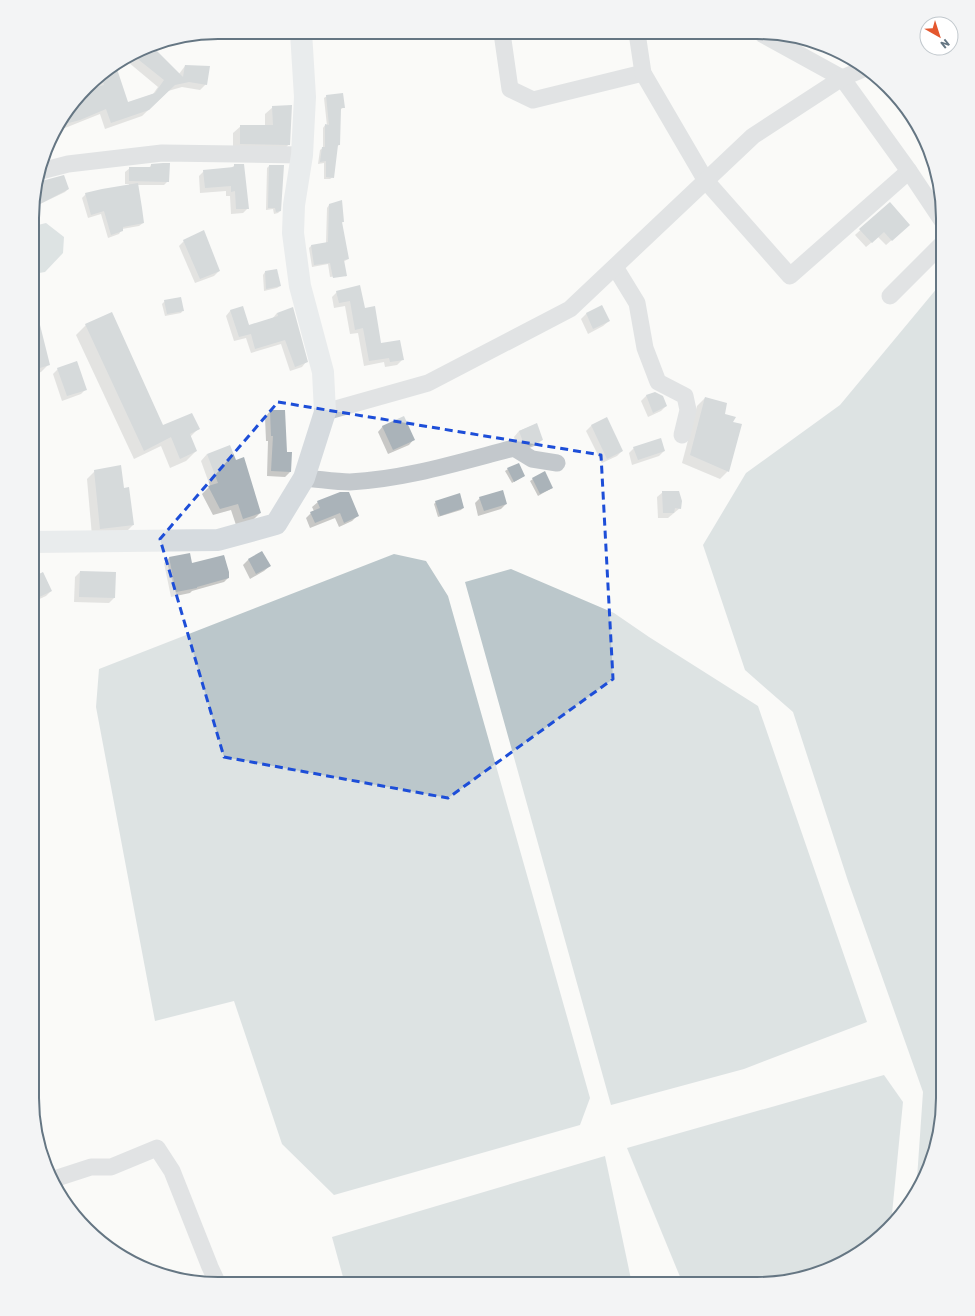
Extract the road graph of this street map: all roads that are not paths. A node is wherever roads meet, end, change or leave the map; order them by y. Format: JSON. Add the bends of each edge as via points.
{"nodes":[{"id":1,"x":301,"y":39,"type":"edge"},
{"id":2,"x":503,"y":39,"type":"edge"},
{"id":3,"x":638,"y":39,"type":"edge"},
{"id":4,"x":772,"y":40,"type":"edge"},
{"id":5,"x":859,"y":71,"type":"edge"},
{"id":6,"x":643,"y":73,"type":"junction"},
{"id":7,"x":842,"y":78,"type":"junction"},
{"id":8,"x":302,"y":155,"type":"junction"},
{"id":9,"x":46,"y":170,"type":"edge"},
{"id":10,"x":909,"y":170,"type":"junction"},
{"id":11,"x":706,"y":181,"type":"junction"},
{"id":12,"x":936,"y":211,"type":"edge"},
{"id":13,"x":936,"y":250,"type":"edge"},
{"id":14,"x":615,"y":266,"type":"junction"},
{"id":15,"x":890,"y":296,"type":"dead end"},
{"id":16,"x":325,"y":412,"type":"junction"},
{"id":17,"x":682,"y":435,"type":"dead end"},
{"id":18,"x":557,"y":463,"type":"dead end"},
{"id":19,"x":304,"y":478,"type":"junction"},
{"id":20,"x":39,"y":542,"type":"edge"},
{"id":21,"x":58,"y":1178,"type":"edge"},
{"id":22,"x":215,"y":1277,"type":"edge"}],
"edges":[{"from":1,"to":8,"type":"street","via":[[305,97]]},
{"from":2,"to":6,"type":"street","via":[[510,89],[533,100]]},
{"from":3,"to":6,"type":"street"},
{"from":4,"to":7,"type":"street"},
{"from":5,"to":7,"type":"street"},
{"from":6,"to":11,"type":"street"},
{"from":7,"to":10,"type":"street"},
{"from":7,"to":11,"type":"street","via":[[753,136]]},
{"from":8,"to":9,"type":"street","via":[[162,153],[68,164]]},
{"from":8,"to":16,"type":"street","via":[[294,205],[293,233],[300,286],[323,372]]},
{"from":10,"to":11,"type":"street","via":[[790,276]]},
{"from":10,"to":12,"type":"street"},
{"from":11,"to":14,"type":"street"},
{"from":13,"to":15,"type":"street"},
{"from":14,"to":16,"type":"street","via":[[570,309],[428,383]]},
{"from":14,"to":17,"type":"street","via":[[637,303],[645,348],[658,382],[684,396],[688,410]]},
{"from":16,"to":19,"type":"street"},
{"from":18,"to":19,"type":"street","via":[[532,459],[514,448],[392,478],[348,482]]},
{"from":19,"to":20,"type":"street","via":[[276,524],[218,540]]},
{"from":21,"to":22,"type":"street","via":[[91,1167],[111,1167],[158,1148],[172,1171]]}]}
